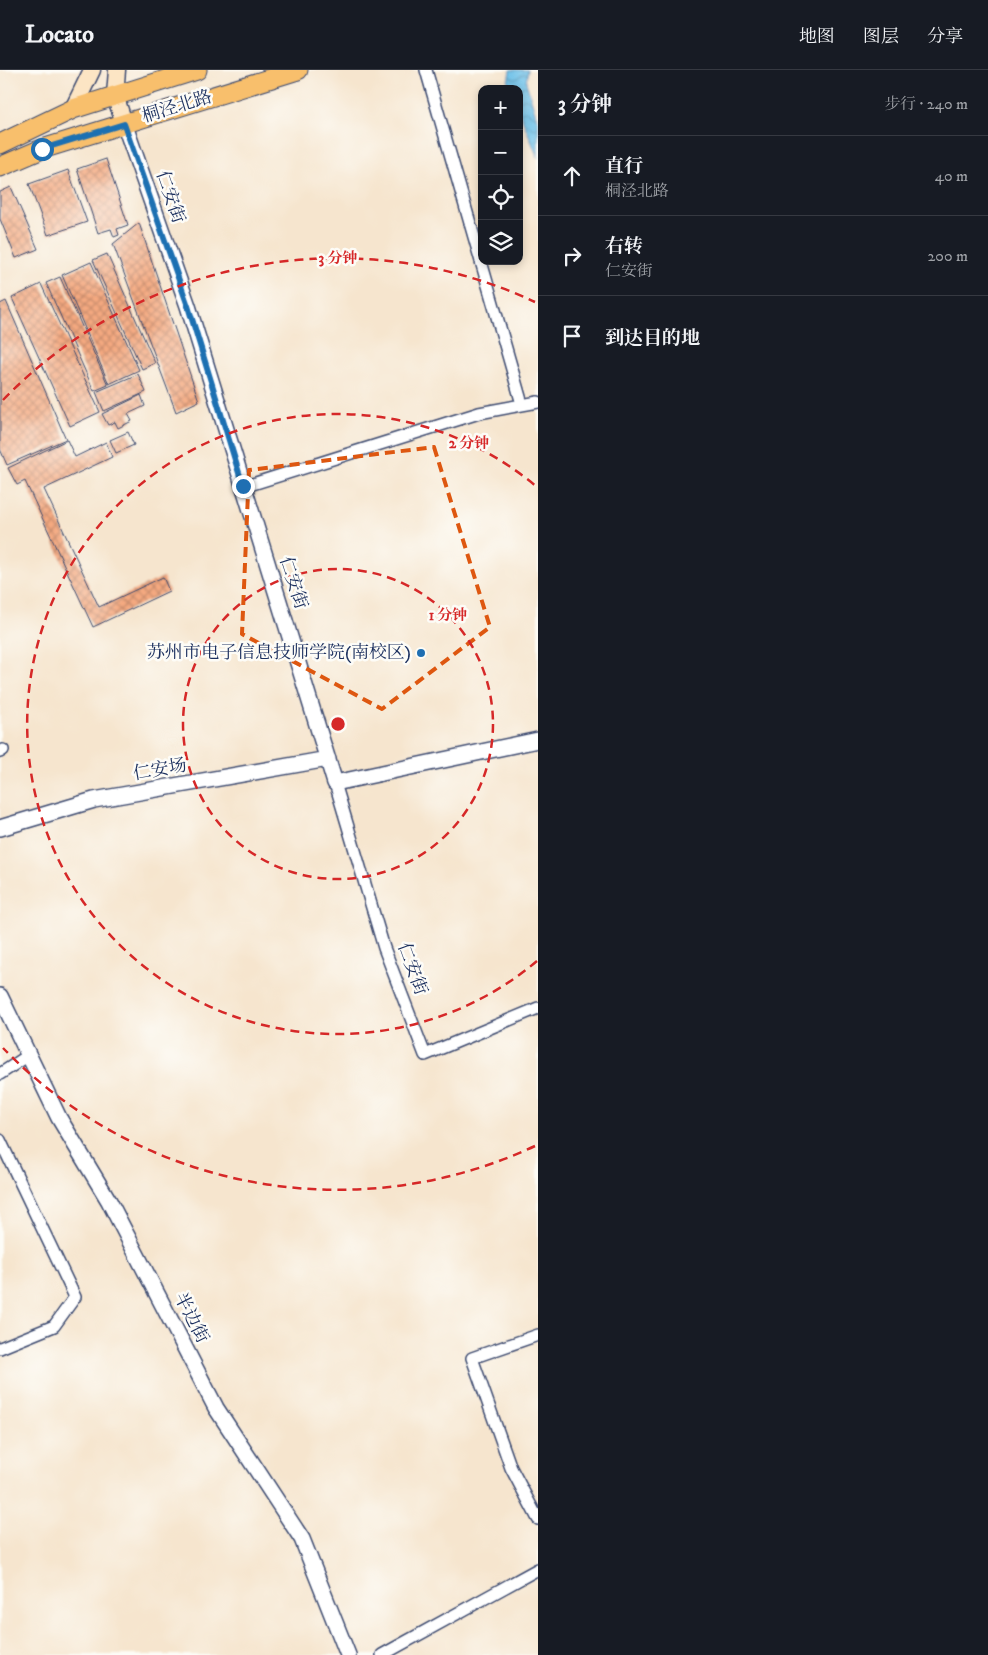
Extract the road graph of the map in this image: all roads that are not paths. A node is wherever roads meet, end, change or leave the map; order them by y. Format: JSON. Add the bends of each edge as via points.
{"nodes":[{"id":1,"x":92,"y":70,"type":"edge"},
{"id":2,"x":117,"y":70,"type":"edge"},
{"id":3,"x":197,"y":70,"type":"edge"},
{"id":4,"x":298,"y":70,"type":"edge"},
{"id":5,"x":426,"y":70,"type":"edge"},
{"id":6,"x":115,"y":94,"type":"junction"},
{"id":7,"x":74,"y":109,"type":"junction"},
{"id":8,"x":124,"y":124,"type":"junction"},
{"id":9,"x":0,"y":144,"type":"edge"},
{"id":10,"x":0,"y":167,"type":"edge"},
{"id":11,"x":538,"y":402,"type":"edge"},
{"id":12,"x":522,"y":404,"type":"junction"},
{"id":13,"x":243,"y":486,"type":"junction"},
{"id":14,"x":538,"y":740,"type":"edge"},
{"id":15,"x":328,"y":759,"type":"junction"},
{"id":16,"x":335,"y":783,"type":"junction"},
{"id":17,"x":0,"y":828,"type":"edge"},
{"id":18,"x":0,"y":996,"type":"edge"},
{"id":19,"x":538,"y":1008,"type":"edge"},
{"id":20,"x":29,"y":1055,"type":"junction"},
{"id":21,"x":0,"y":1074,"type":"edge"},
{"id":22,"x":0,"y":1140,"type":"edge"},
{"id":23,"x":538,"y":1335,"type":"edge"},
{"id":24,"x":0,"y":1348,"type":"edge"},
{"id":25,"x":538,"y":1519,"type":"edge"},
{"id":26,"x":538,"y":1569,"type":"edge"},
{"id":27,"x":348,"y":1655,"type":"edge"},
{"id":28,"x":382,"y":1655,"type":"edge"}],
"edges":[{"from":1,"to":7,"type":"main road"},
{"from":2,"to":6,"type":"main road"},
{"from":3,"to":6,"type":"main road","name":"桐泾北路"},
{"from":4,"to":8,"type":"main road","name":"桐泾北路"},
{"from":5,"to":12,"type":"street"},
{"from":6,"to":7,"type":"main road","name":"桐泾北路"},
{"from":6,"to":8,"type":"main road"},
{"from":7,"to":9,"type":"main road","name":"桐泾北路"},
{"from":8,"to":10,"type":"main road","name":"桐泾北路","via":[[42,149]]},
{"from":8,"to":13,"type":"street","name":"仁安街","via":[[188,306]]},
{"from":11,"to":12,"type":"street"},
{"from":12,"to":13,"type":"street","via":[[479,413]]},
{"from":13,"to":15,"type":"street","name":"仁安街"},
{"from":14,"to":16,"type":"street"},
{"from":15,"to":16,"type":"street","name":"仁安街"},
{"from":15,"to":17,"type":"street","name":"仁安场","via":[[94,800]]},
{"from":16,"to":19,"type":"street","name":"仁安街","via":[[384,948],[425,1055]]},
{"from":18,"to":20,"type":"street","name":"半边街"},
{"from":20,"to":21,"type":"street"},
{"from":20,"to":27,"type":"street","name":"半边街","via":[[59,1118],[109,1201],[216,1408],[302,1539]]},
{"from":22,"to":24,"type":"street","via":[[75,1297],[54,1326]]},
{"from":23,"to":25,"type":"street","via":[[472,1358],[511,1468]]},
{"from":26,"to":28,"type":"street"}]}
